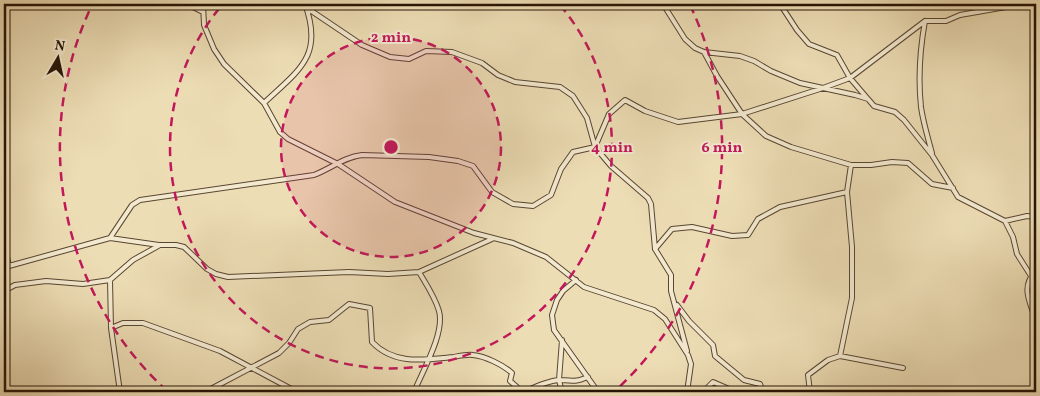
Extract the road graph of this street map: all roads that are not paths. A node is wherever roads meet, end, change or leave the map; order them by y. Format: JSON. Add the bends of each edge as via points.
{"nodes":[{"id":1,"x":187,"y":4,"type":"edge"},
{"id":2,"x":203,"y":4,"type":"edge"},
{"id":3,"x":662,"y":4,"type":"edge"},
{"id":4,"x":780,"y":4,"type":"edge"},
{"id":5,"x":1008,"y":4,"type":"edge"},
{"id":6,"x":1023,"y":4,"type":"edge"},
{"id":7,"x":306,"y":6,"type":"edge"},
{"id":8,"x":203,"y":12,"type":"junction"},
{"id":9,"x":925,"y":22,"type":"junction"},
{"id":10,"x":704,"y":52,"type":"junction"},
{"id":11,"x":850,"y":78,"type":"junction"},
{"id":12,"x":824,"y":88,"type":"junction"},
{"id":13,"x":868,"y":99,"type":"junction"},
{"id":14,"x":264,"y":103,"type":"junction"},
{"id":15,"x":742,"y":114,"type":"junction"},
{"id":16,"x":595,"y":147,"type":"junction"},
{"id":17,"x":932,"y":155,"type":"junction"},
{"id":18,"x":338,"y":164,"type":"junction"},
{"id":19,"x":851,"y":164,"type":"junction"},
{"id":20,"x":953,"y":188,"type":"junction"},
{"id":21,"x":847,"y":192,"type":"junction"},
{"id":22,"x":1036,"y":218,"type":"edge"},
{"id":23,"x":1005,"y":220,"type":"junction"},
{"id":24,"x":4,"y":234,"type":"edge"},
{"id":25,"x":110,"y":238,"type":"junction"},
{"id":26,"x":492,"y":239,"type":"junction"},
{"id":27,"x":160,"y":245,"type":"junction"},
{"id":28,"x":655,"y":249,"type":"junction"},
{"id":29,"x":5,"y":252,"type":"edge"},
{"id":30,"x":9,"y":266,"type":"junction"},
{"id":31,"x":4,"y":268,"type":"edge"},
{"id":32,"x":1036,"y":270,"type":"edge"},
{"id":33,"x":419,"y":272,"type":"junction"},
{"id":34,"x":1031,"y":276,"type":"junction"},
{"id":35,"x":110,"y":280,"type":"junction"},
{"id":36,"x":576,"y":280,"type":"junction"},
{"id":37,"x":4,"y":291,"type":"edge"},
{"id":38,"x":676,"y":303,"type":"junction"},
{"id":39,"x":1031,"y":306,"type":"junction"},
{"id":40,"x":1036,"y":310,"type":"edge"},
{"id":41,"x":1036,"y":321,"type":"edge"},
{"id":42,"x":111,"y":328,"type":"junction"},
{"id":43,"x":562,"y":340,"type":"junction"},
{"id":44,"x":688,"y":355,"type":"junction"},
{"id":45,"x":840,"y":356,"type":"junction"},
{"id":46,"x":428,"y":358,"type":"junction"},
{"id":47,"x":251,"y":368,"type":"junction"},
{"id":48,"x":903,"y":368,"type":"dead end"},
{"id":49,"x":588,"y":378,"type":"junction"},
{"id":50,"x":559,"y":380,"type":"junction"},
{"id":51,"x":120,"y":392,"type":"edge"},
{"id":52,"x":205,"y":392,"type":"edge"},
{"id":53,"x":297,"y":392,"type":"edge"},
{"id":54,"x":414,"y":392,"type":"edge"},
{"id":55,"x":519,"y":392,"type":"edge"},
{"id":56,"x":526,"y":392,"type":"edge"},
{"id":57,"x":562,"y":392,"type":"edge"},
{"id":58,"x":598,"y":392,"type":"edge"},
{"id":59,"x":687,"y":392,"type":"edge"},
{"id":60,"x":703,"y":392,"type":"edge"},
{"id":61,"x":736,"y":392,"type":"edge"},
{"id":62,"x":763,"y":392,"type":"edge"},
{"id":63,"x":810,"y":392,"type":"edge"}],
"edges":[{"from":1,"to":8,"type":"street"},
{"from":2,"to":8,"type":"street"},
{"from":3,"to":10,"type":"street","via":[[686,39]]},
{"from":4,"to":11,"type":"street","via":[[809,44],[837,55]]},
{"from":5,"to":6,"type":"street"},
{"from":5,"to":9,"type":"street","via":[[946,21]]},
{"from":7,"to":14,"type":"street","via":[[313,31],[308,55],[297,71]]},
{"from":7,"to":16,"type":"street","via":[[362,45],[390,56],[409,59],[426,51],[452,52],[482,63],[515,82],[560,87],[573,96],[587,118]]},
{"from":8,"to":14,"type":"street","via":[[204,25],[219,57]]},
{"from":9,"to":11,"type":"street"},
{"from":9,"to":17,"type":"street","via":[[921,108]]},
{"from":10,"to":12,"type":"street","via":[[740,56],[800,83]]},
{"from":10,"to":15,"type":"street"},
{"from":11,"to":12,"type":"street"},
{"from":11,"to":13,"type":"street"},
{"from":12,"to":13,"type":"street"},
{"from":12,"to":15,"type":"street"},
{"from":13,"to":17,"type":"street","via":[[874,106],[894,112],[904,120]]},
{"from":14,"to":18,"type":"street","via":[[280,132],[288,139]]},
{"from":15,"to":16,"type":"street","via":[[678,122],[625,100],[609,114]]},
{"from":15,"to":19,"type":"street","via":[[766,136],[791,147]]},
{"from":16,"to":18,"type":"street","via":[[573,152],[561,169],[551,195],[533,206],[513,204],[492,192],[473,166],[458,161],[362,154]]},
{"from":16,"to":28,"type":"street","via":[[652,204]]},
{"from":17,"to":20,"type":"street"},
{"from":18,"to":25,"type":"street","via":[[314,175],[140,200],[132,206]]},
{"from":18,"to":26,"type":"street","via":[[395,202]]},
{"from":19,"to":20,"type":"street","via":[[908,163],[932,184]]},
{"from":19,"to":21,"type":"street"},
{"from":20,"to":23,"type":"street","via":[[958,197]]},
{"from":21,"to":28,"type":"street","via":[[780,207],[758,219],[748,235],[732,236],[692,227],[672,230]]},
{"from":21,"to":45,"type":"street","via":[[852,298]]},
{"from":22,"to":23,"type":"street","via":[[1027,216]]},
{"from":23,"to":34,"type":"street","via":[[1018,254]]},
{"from":24,"to":29,"type":"street"},
{"from":25,"to":27,"type":"street"},
{"from":25,"to":30,"type":"street"},
{"from":26,"to":33,"type":"street"},
{"from":26,"to":36,"type":"street","via":[[513,243],[546,257]]},
{"from":27,"to":33,"type":"street","via":[[184,247],[207,269],[228,277]]},
{"from":27,"to":35,"type":"street","via":[[133,260]]},
{"from":28,"to":38,"type":"street","via":[[671,275],[671,291]]},
{"from":29,"to":30,"type":"street"},
{"from":30,"to":31,"type":"street"},
{"from":32,"to":34,"type":"street"},
{"from":33,"to":46,"type":"street","via":[[439,310],[438,339]]},
{"from":34,"to":39,"type":"street","via":[[1026,290]]},
{"from":35,"to":37,"type":"street","via":[[83,284],[46,281],[15,285]]},
{"from":35,"to":42,"type":"street"},
{"from":36,"to":43,"type":"street","via":[[563,291],[552,315],[554,330]]},
{"from":36,"to":44,"type":"street","via":[[594,292],[654,310],[665,319]]},
{"from":38,"to":44,"type":"street"},
{"from":38,"to":62,"type":"street","via":[[713,345],[715,356],[744,380],[760,384]]},
{"from":39,"to":40,"type":"street"},
{"from":39,"to":41,"type":"street"},
{"from":42,"to":47,"type":"street","via":[[123,323],[143,323],[220,351]]},
{"from":42,"to":51,"type":"street"},
{"from":43,"to":49,"type":"street"},
{"from":43,"to":50,"type":"street"},
{"from":44,"to":59,"type":"street","via":[[691,364]]},
{"from":45,"to":48,"type":"street"},
{"from":45,"to":63,"type":"street","via":[[828,360],[808,375]]},
{"from":46,"to":47,"type":"street","via":[[402,359],[381,351],[372,342],[370,308],[349,304],[329,320],[310,322],[298,328],[279,353]]},
{"from":46,"to":54,"type":"street"},
{"from":46,"to":55,"type":"street","via":[[472,354],[484,358],[509,370],[512,373],[510,381]]},
{"from":47,"to":52,"type":"street"},
{"from":47,"to":53,"type":"street"},
{"from":49,"to":50,"type":"street","via":[[576,382]]},
{"from":49,"to":58,"type":"street"},
{"from":50,"to":56,"type":"street"},
{"from":50,"to":57,"type":"street"},
{"from":60,"to":61,"type":"street","via":[[713,382]]}]}
